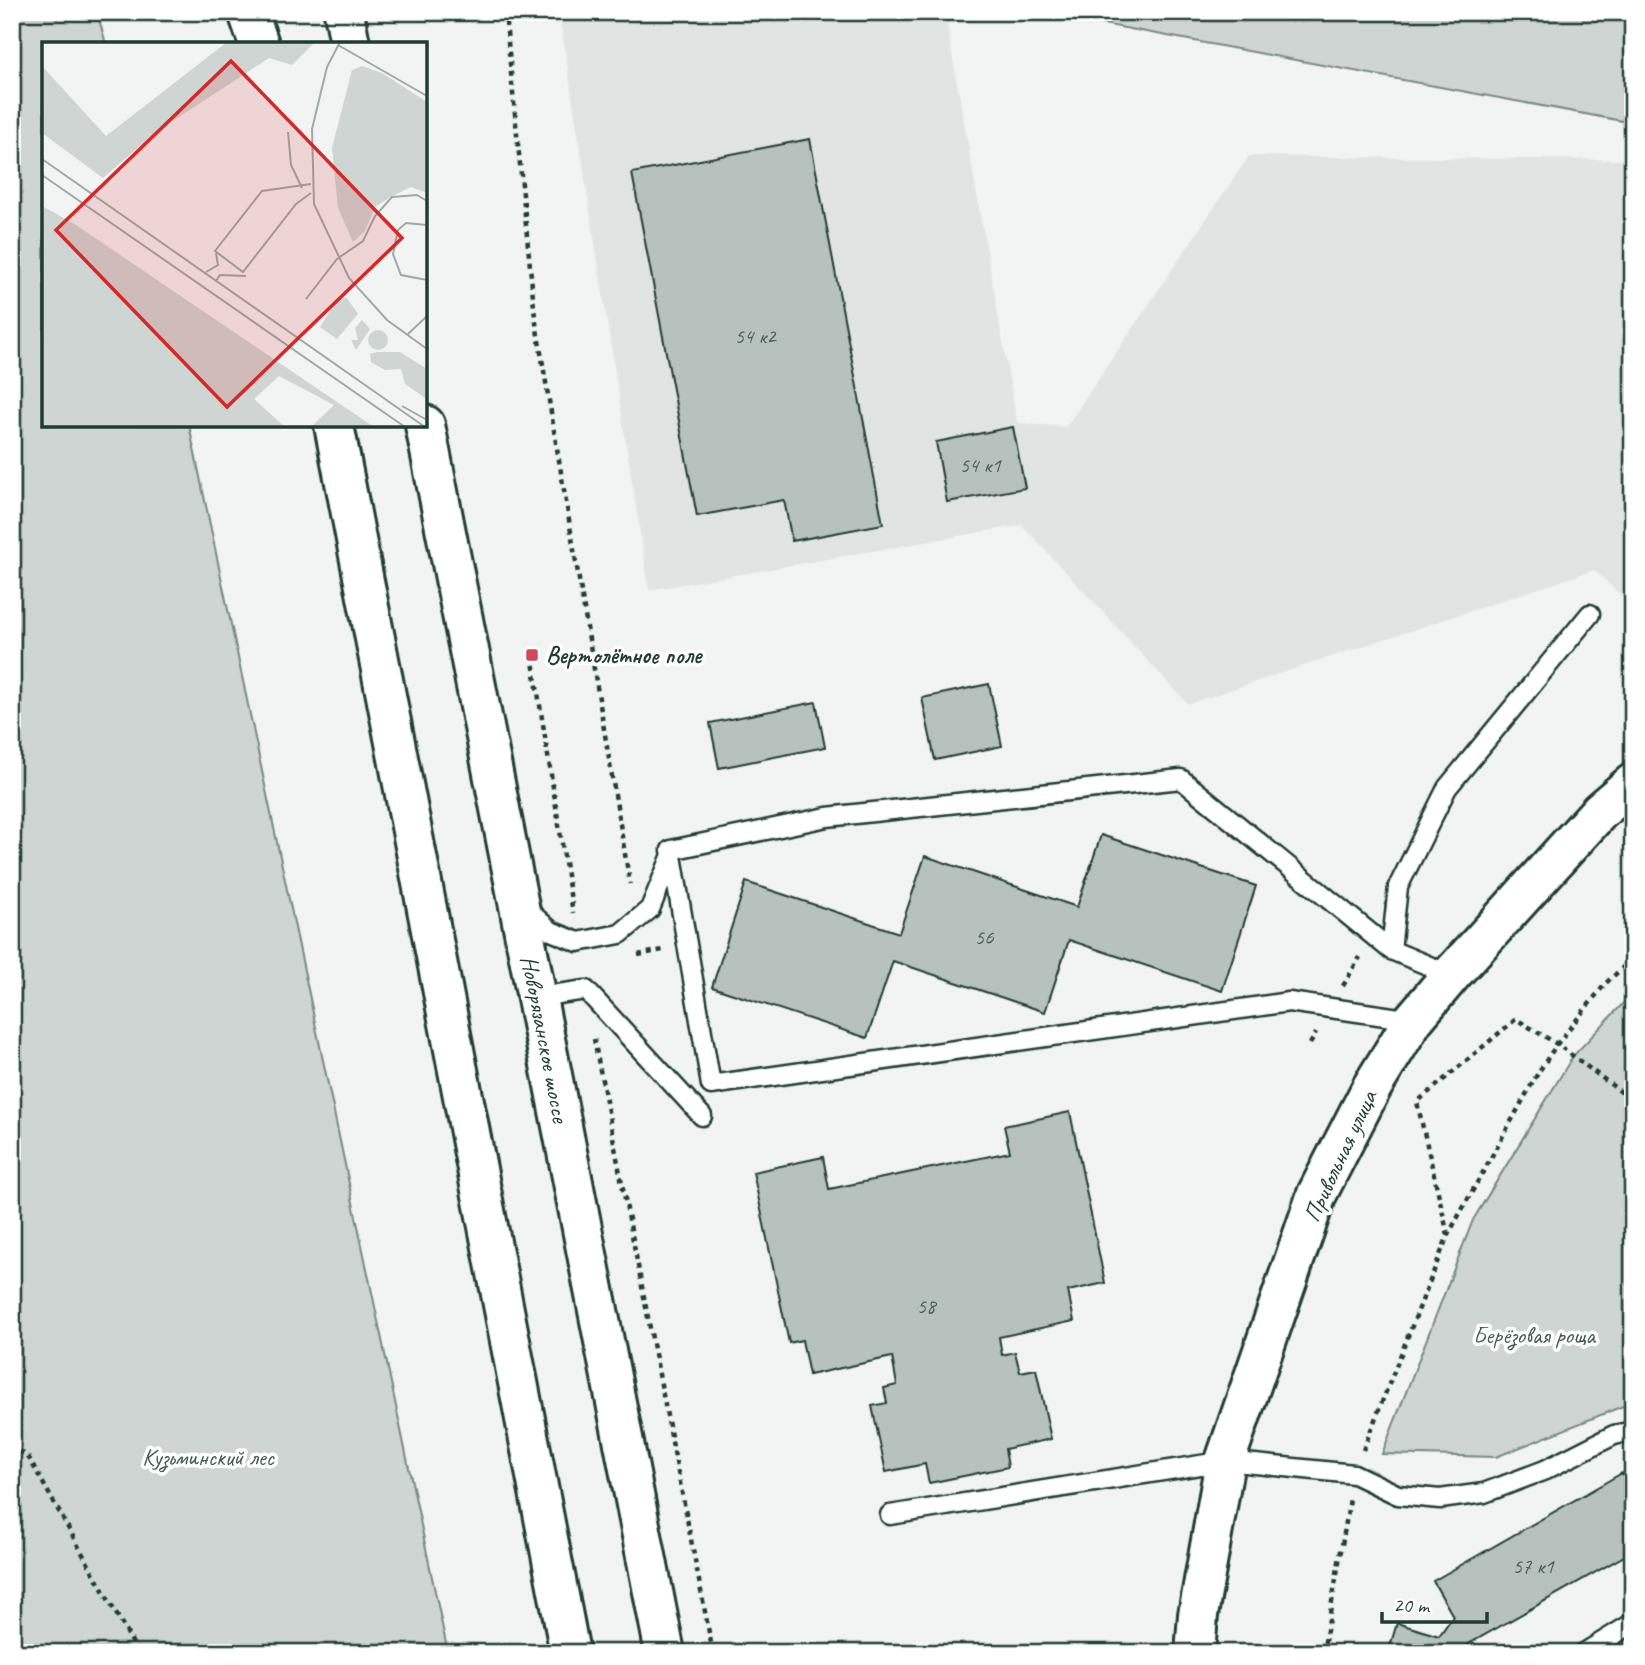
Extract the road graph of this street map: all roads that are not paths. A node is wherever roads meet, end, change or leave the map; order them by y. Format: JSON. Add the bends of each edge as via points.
{"nodes":[{"id":1,"x":248,"y":12,"type":"edge"},
{"id":2,"x":254,"y":12,"type":"edge"},
{"id":3,"x":344,"y":12,"type":"edge"},
{"id":4,"x":259,"y":42,"type":"edge"},
{"id":5,"x":260,"y":42,"type":"edge"},
{"id":6,"x":350,"y":42,"type":"edge"},
{"id":7,"x":334,"y":427,"type":"edge"},
{"id":8,"x":425,"y":427,"type":"edge"},
{"id":9,"x":1590,"y":614,"type":"dead end"},
{"id":10,"x":1633,"y":783,"type":"edge"},
{"id":11,"x":672,"y":855,"type":"junction"},
{"id":12,"x":519,"y":903,"type":"junction"},
{"id":13,"x":1391,"y":950,"type":"junction"},
{"id":14,"x":1451,"y":975,"type":"junction"},
{"id":15,"x":537,"y":997,"type":"junction"},
{"id":16,"x":1413,"y":1020,"type":"junction"},
{"id":17,"x":702,"y":1115,"type":"dead end"},
{"id":18,"x":1633,"y":1432,"type":"edge"},
{"id":19,"x":1225,"y":1461,"type":"junction"},
{"id":20,"x":890,"y":1515,"type":"dead end"},
{"id":21,"x":1633,"y":1623,"type":"edge"},
{"id":22,"x":570,"y":1653,"type":"edge"},
{"id":23,"x":665,"y":1653,"type":"edge"},
{"id":24,"x":1195,"y":1653,"type":"edge"},
{"id":25,"x":1584,"y":1653,"type":"edge"}],
"edges":[{"from":1,"to":4,"type":"main road"},
{"from":2,"to":5,"type":"main road"},
{"from":3,"to":6,"type":"main road"},
{"from":7,"to":22,"type":"main road"},
{"from":8,"to":12,"type":"main road","name":"Новорязанское шоссе"},
{"from":9,"to":13,"type":"lane","via":[[1447,788],[1398,887]]},
{"from":10,"to":14,"type":"main road","name":"Привольная улица","via":[[1600,811]]},
{"from":11,"to":12,"type":"lane","via":[[650,908],[620,934],[578,942],[551,931]]},
{"from":11,"to":13,"type":"lane","via":[[671,850],[827,817],[1181,779]]},
{"from":11,"to":16,"type":"lane","via":[[710,1085],[1289,1002]]},
{"from":12,"to":15,"type":"main road","name":"Новорязанское шоссе"},
{"from":13,"to":14,"type":"lane"},
{"from":14,"to":16,"type":"main road","name":"Привольная улица"},
{"from":15,"to":17,"type":"lane","via":[[586,990]]},
{"from":15,"to":23,"type":"main road","name":"Новорязанское шоссе"},
{"from":16,"to":19,"type":"main road","name":"Привольная улица","via":[[1372,1087],[1317,1194]]},
{"from":18,"to":19,"type":"lane","via":[[1614,1435],[1545,1470],[1484,1493],[1440,1499],[1398,1495],[1354,1474]]},
{"from":19,"to":20,"type":"lane"},
{"from":19,"to":24,"type":"main road","name":"Привольная улица"},
{"from":21,"to":25,"type":"lane"}]}
